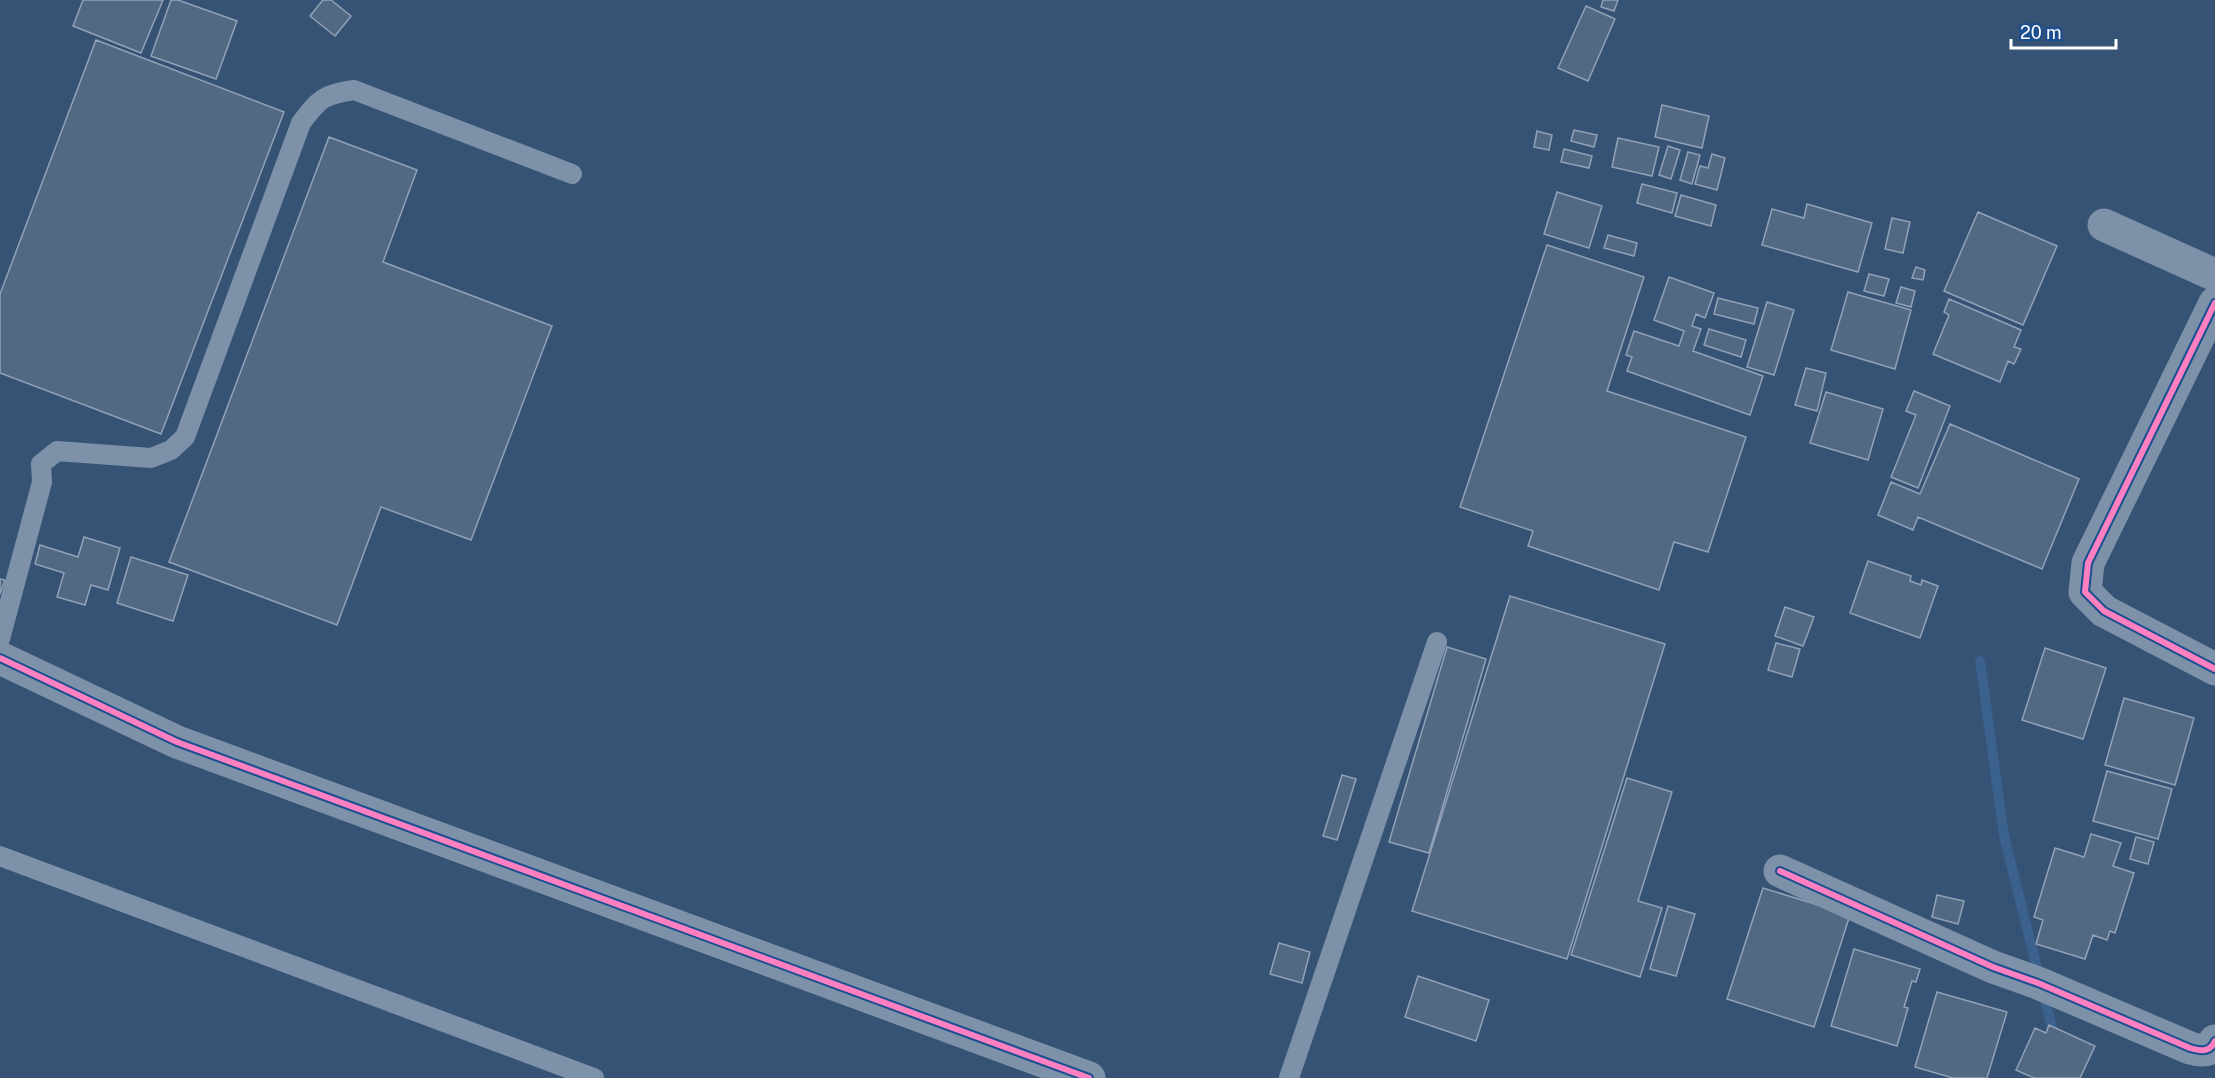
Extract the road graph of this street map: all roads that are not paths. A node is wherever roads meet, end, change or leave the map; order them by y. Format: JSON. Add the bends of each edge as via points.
{"nodes":[{"id":1,"x":573,"y":174,"type":"dead end"},
{"id":2,"x":2104,"y":225,"type":"dead end"},
{"id":3,"x":2215,"y":275,"type":"edge"},
{"id":4,"x":2215,"y":303,"type":"edge"},
{"id":5,"x":0,"y":639,"type":"edge"},
{"id":6,"x":1437,"y":642,"type":"dead end"},
{"id":7,"x":0,"y":658,"type":"edge"},
{"id":8,"x":2215,"y":669,"type":"edge"},
{"id":9,"x":0,"y":856,"type":"edge"},
{"id":10,"x":1780,"y":871,"type":"dead end"},
{"id":11,"x":2215,"y":1041,"type":"edge"},
{"id":12,"x":594,"y":1078,"type":"edge"},
{"id":13,"x":1089,"y":1078,"type":"edge"},
{"id":14,"x":1289,"y":1078,"type":"edge"}],
"edges":[{"from":1,"to":5,"type":"lane","via":[[354,90],[333,93],[316,103],[301,123],[184,437],[171,450],[151,458],[57,451],[41,464],[42,482]]},
{"from":2,"to":3,"type":"street"},
{"from":4,"to":8,"type":"street","via":[[2088,563],[2085,592],[2104,611]]},
{"from":6,"to":14,"type":"lane"},
{"from":7,"to":13,"type":"street","via":[[177,742]]},
{"from":9,"to":12,"type":"lane"},
{"from":10,"to":11,"type":"street","via":[[1993,967],[2190,1048],[2206,1051]]}]}
